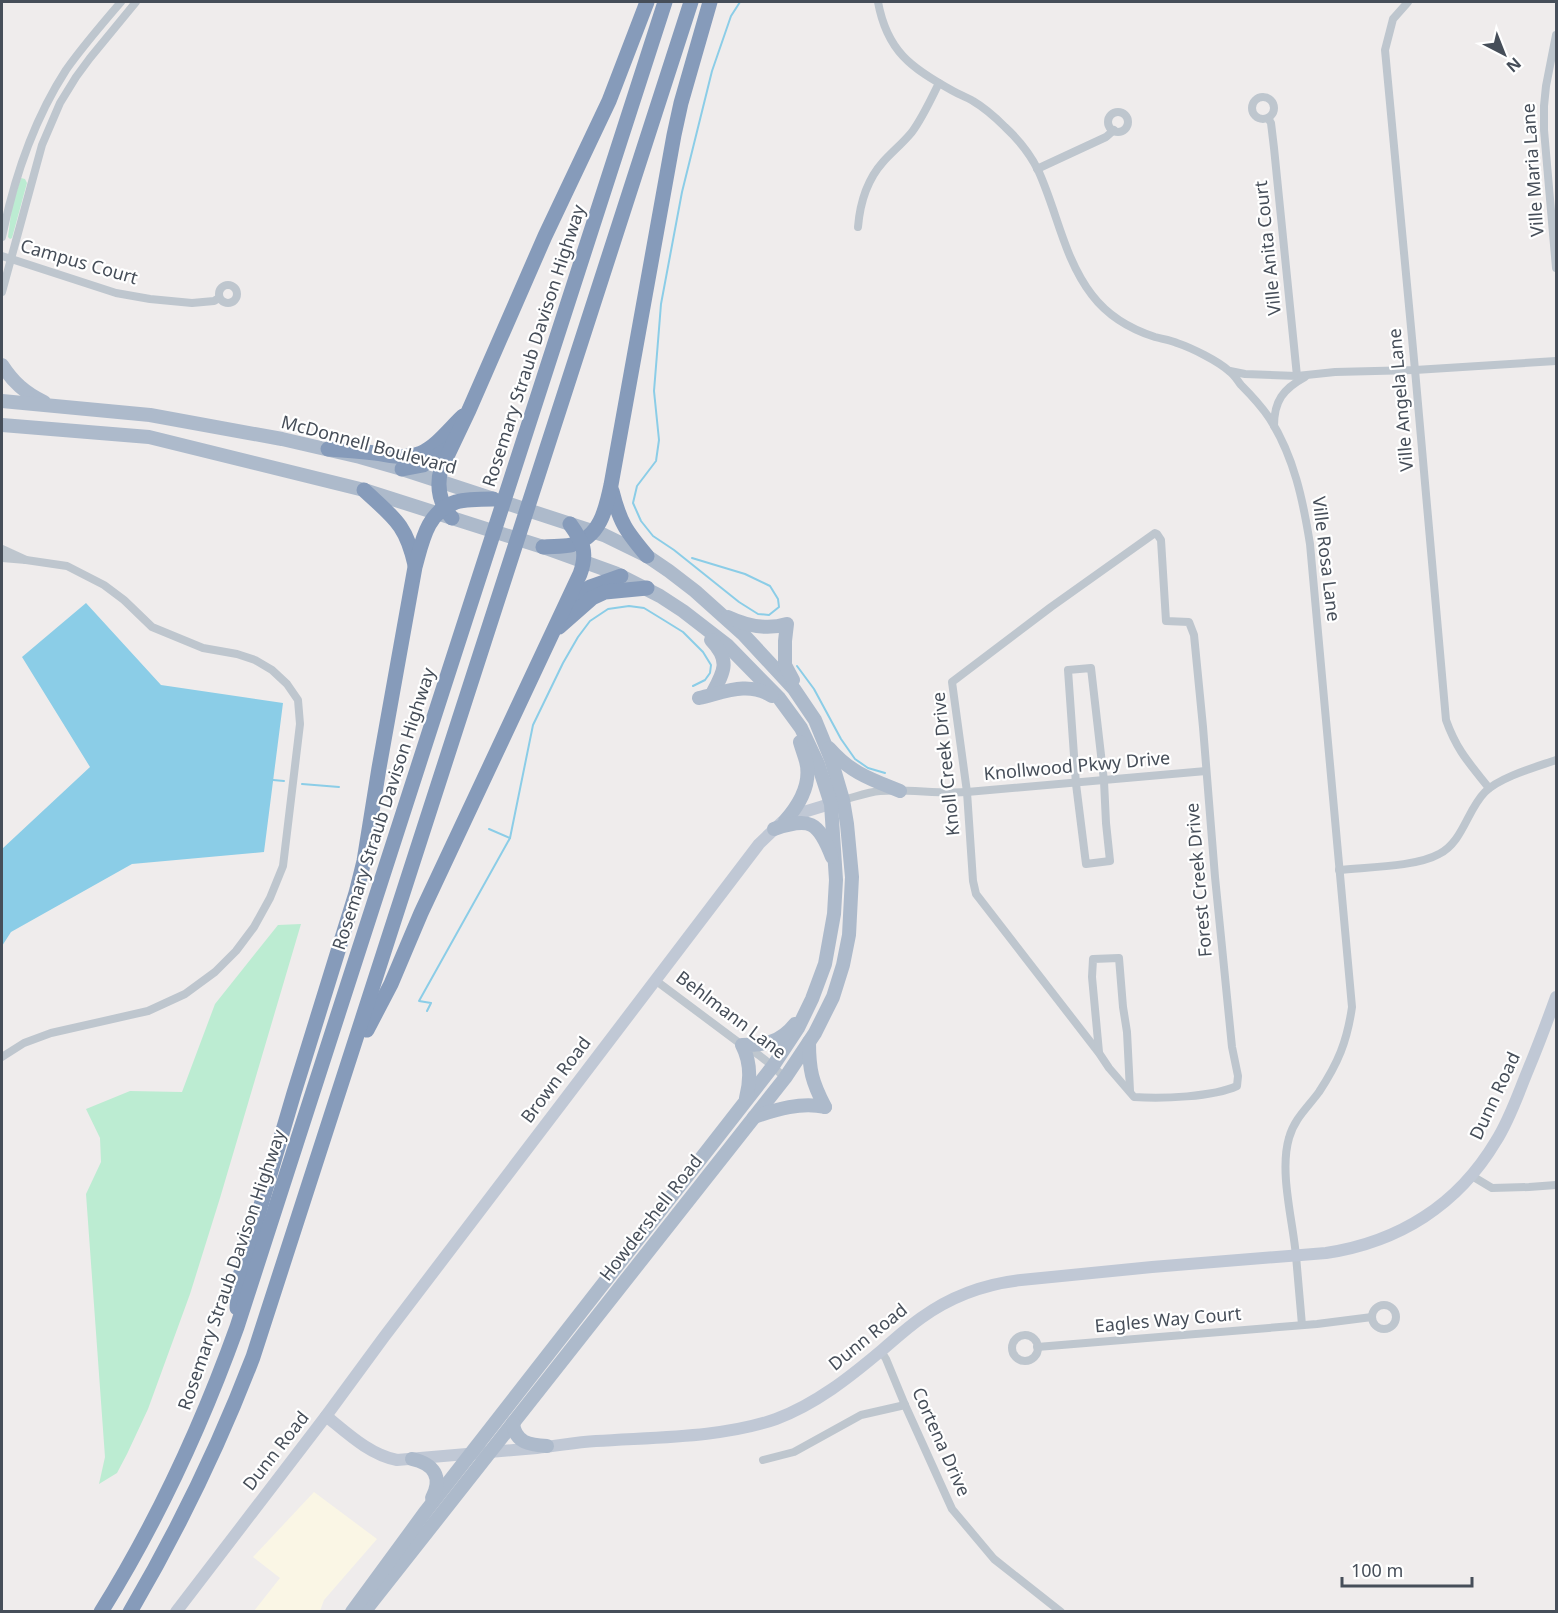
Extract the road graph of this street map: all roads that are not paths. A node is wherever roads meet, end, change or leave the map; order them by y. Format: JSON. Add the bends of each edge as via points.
{"nodes":[{"id":1,"x":121,"y":2,"type":"edge"},
{"id":2,"x":136,"y":2,"type":"edge"},
{"id":3,"x":646,"y":2,"type":"edge"},
{"id":4,"x":666,"y":2,"type":"edge"},
{"id":5,"x":691,"y":2,"type":"edge"},
{"id":6,"x":710,"y":2,"type":"edge"},
{"id":7,"x":878,"y":2,"type":"edge"},
{"id":8,"x":1408,"y":2,"type":"edge"},
{"id":9,"x":1557,"y":35,"type":"edge"},
{"id":10,"x":939,"y":83,"type":"junction"},
{"id":11,"x":1268,"y":118,"type":"dead end"},
{"id":12,"x":1114,"y":130,"type":"dead end"},
{"id":13,"x":1037,"y":169,"type":"junction"},
{"id":14,"x":858,"y":227,"type":"dead end"},
{"id":15,"x":2,"y":237,"type":"edge"},
{"id":16,"x":6,"y":257,"type":"edge"},
{"id":17,"x":1557,"y":268,"type":"edge"},
{"id":18,"x":2,"y":292,"type":"edge"},
{"id":19,"x":219,"y":298,"type":"dead end"},
{"id":20,"x":1557,"y":362,"type":"edge"},
{"id":21,"x":2,"y":365,"type":"edge"},
{"id":22,"x":1415,"y":369,"type":"junction"},
{"id":23,"x":1229,"y":371,"type":"junction"},
{"id":24,"x":1309,"y":375,"type":"junction"},
{"id":25,"x":1297,"y":376,"type":"junction"},
{"id":26,"x":2,"y":401,"type":"edge"},
{"id":27,"x":51,"y":405,"type":"junction"},
{"id":28,"x":469,"y":410,"type":"junction"},
{"id":29,"x":4,"y":426,"type":"edge"},
{"id":30,"x":1274,"y":426,"type":"junction"},
{"id":31,"x":453,"y":445,"type":"junction"},
{"id":32,"x":328,"y":449,"type":"junction"},
{"id":33,"x":402,"y":470,"type":"junction"},
{"id":34,"x":439,"y":482,"type":"junction"},
{"id":35,"x":611,"y":485,"type":"junction"},
{"id":36,"x":364,"y":490,"type":"junction"},
{"id":37,"x":483,"y":498,"type":"junction"},
{"id":38,"x":445,"y":513,"type":"junction"},
{"id":39,"x":570,"y":524,"type":"joint"},
{"id":40,"x":1157,"y":534,"type":"joint"},
{"id":41,"x":587,"y":536,"type":"junction"},
{"id":42,"x":543,"y":547,"type":"junction"},
{"id":43,"x":2,"y":549,"type":"edge"},
{"id":44,"x":647,"y":556,"type":"junction"},
{"id":45,"x":2,"y":558,"type":"edge"},
{"id":46,"x":26,"y":560,"type":"junction"},
{"id":47,"x":584,"y":562,"type":"junction"},
{"id":48,"x":416,"y":567,"type":"junction"},
{"id":49,"x":621,"y":576,"type":"junction"},
{"id":50,"x":647,"y":588,"type":"junction"},
{"id":51,"x":565,"y":606,"type":"junction"},
{"id":52,"x":675,"y":606,"type":"junction"},
{"id":53,"x":721,"y":614,"type":"junction"},
{"id":54,"x":553,"y":633,"type":"junction"},
{"id":55,"x":713,"y":692,"type":"dead end"},
{"id":56,"x":797,"y":694,"type":"junction"},
{"id":57,"x":699,"y":698,"type":"dead end"},
{"id":58,"x":783,"y":704,"type":"junction"},
{"id":59,"x":801,"y":728,"type":"junction"},
{"id":60,"x":824,"y":741,"type":"junction"},
{"id":61,"x":1557,"y":760,"type":"edge"},
{"id":62,"x":1206,"y":771,"type":"junction"},
{"id":63,"x":1104,"y":781,"type":"junction"},
{"id":64,"x":1076,"y":784,"type":"junction"},
{"id":65,"x":1489,"y":788,"type":"junction"},
{"id":66,"x":900,"y":791,"type":"junction"},
{"id":67,"x":967,"y":792,"type":"junction"},
{"id":68,"x":837,"y":802,"type":"junction"},
{"id":69,"x":779,"y":825,"type":"junction"},
{"id":70,"x":836,"y":866,"type":"junction"},
{"id":71,"x":1340,"y":870,"type":"junction"},
{"id":72,"x":655,"y":980,"type":"junction"},
{"id":73,"x":1557,"y":997,"type":"edge"},
{"id":74,"x":806,"y":1011,"type":"junction"},
{"id":75,"x":809,"y":1042,"type":"junction"},
{"id":76,"x":742,"y":1045,"type":"junction"},
{"id":77,"x":1099,"y":1053,"type":"junction"},
{"id":78,"x":2,"y":1058,"type":"edge"},
{"id":79,"x":774,"y":1066,"type":"junction"},
{"id":80,"x":347,"y":1067,"type":"junction"},
{"id":81,"x":785,"y":1078,"type":"junction"},
{"id":82,"x":1130,"y":1092,"type":"junction"},
{"id":83,"x":745,"y":1103,"type":"junction"},
{"id":84,"x":753,"y":1117,"type":"junction"},
{"id":85,"x":1472,"y":1176,"type":"junction"},
{"id":86,"x":1557,"y":1185,"type":"edge"},
{"id":87,"x":1296,"y":1256,"type":"junction"},
{"id":88,"x":1372,"y":1317,"type":"dead end"},
{"id":89,"x":1302,"y":1325,"type":"junction"},
{"id":90,"x":235,"y":1332,"type":"junction"},
{"id":91,"x":1037,"y":1347,"type":"dead end"},
{"id":92,"x":881,"y":1351,"type":"junction"},
{"id":93,"x":905,"y":1405,"type":"junction"},
{"id":94,"x":326,"y":1416,"type":"junction"},
{"id":95,"x":513,"y":1423,"type":"junction"},
{"id":96,"x":547,"y":1446,"type":"junction"},
{"id":97,"x":490,"y":1451,"type":"junction"},
{"id":98,"x":471,"y":1454,"type":"junction"},
{"id":99,"x":412,"y":1458,"type":"junction"},
{"id":100,"x":764,"y":1461,"type":"dead end"},
{"id":101,"x":426,"y":1511,"type":"junction"},
{"id":102,"x":101,"y":1611,"type":"edge"},
{"id":103,"x":130,"y":1611,"type":"edge"},
{"id":104,"x":176,"y":1611,"type":"edge"},
{"id":105,"x":352,"y":1611,"type":"edge"},
{"id":106,"x":364,"y":1611,"type":"edge"},
{"id":107,"x":1061,"y":1611,"type":"edge"}],
"edges":[{"from":1,"to":15,"type":"street","via":[[80,51],[50,97],[29,141]]},
{"from":2,"to":16,"type":"street","via":[[90,58],[60,103],[42,145]]},
{"from":3,"to":28,"type":"highway","via":[[609,101]]},
{"from":4,"to":90,"type":"highway","name":"Rosemary Straub Davison Highway"},
{"from":5,"to":80,"type":"highway"},
{"from":6,"to":35,"type":"highway","via":[[674,135]]},
{"from":7,"to":10,"type":"street","name":"Ville Rosa Lane","via":[[880,17],[897,50]]},
{"from":8,"to":22,"type":"street","name":"Ville Angela Lane","via":[[1393,19],[1385,50]]},
{"from":9,"to":17,"type":"street","name":"Ville Maria Lane","via":[[1544,106]]},
{"from":10,"to":13,"type":"street","name":"Ville Rosa Lane","via":[[974,101],[997,120],[1018,140]]},
{"from":10,"to":14,"type":"street","via":[[914,129],[870,181],[862,198]]},
{"from":11,"to":25,"type":"street","name":"Ville Anita Court","via":[[1275,148]]},
{"from":12,"to":13,"type":"street"},
{"from":13,"to":23,"type":"street","name":"Ville Rosa Lane","via":[[1072,260],[1093,297],[1123,324],[1184,346]]},
{"from":16,"to":18,"type":"street"},
{"from":16,"to":19,"type":"street","name":"Campus Court","via":[[116,293],[192,303]]},
{"from":20,"to":22,"type":"street"},
{"from":21,"to":27,"type":"main road","via":[[24,391]]},
{"from":22,"to":24,"type":"street"},
{"from":22,"to":65,"type":"street","name":"Ville Angela Lane","via":[[1446,720],[1460,751]]},
{"from":23,"to":25,"type":"street"},
{"from":23,"to":30,"type":"street","name":"Ville Rosa Lane"},
{"from":24,"to":25,"type":"street"},
{"from":24,"to":30,"type":"street","via":[[1280,397]]},
{"from":26,"to":27,"type":"main road","name":"McDonnell Boulevard"},
{"from":27,"to":32,"type":"main road","name":"McDonnell Boulevard","via":[[150,415]]},
{"from":28,"to":31,"type":"highway"},
{"from":28,"to":32,"type":"highway","via":[[431,446],[412,456]]},
{"from":29,"to":36,"type":"main road","via":[[149,437]]},
{"from":30,"to":71,"type":"street","name":"Ville Rosa Lane","via":[[1295,473],[1310,544]]},
{"from":31,"to":33,"type":"highway","via":[[423,465]]},
{"from":31,"to":34,"type":"highway"},
{"from":32,"to":33,"type":"main road","name":"McDonnell Boulevard"},
{"from":33,"to":34,"type":"main road","name":"McDonnell Boulevard"},
{"from":34,"to":37,"type":"main road","name":"McDonnell Boulevard"},
{"from":34,"to":38,"type":"highway"},
{"from":35,"to":41,"type":"highway","via":[[603,517]]},
{"from":35,"to":44,"type":"highway","via":[[626,530]]},
{"from":36,"to":38,"type":"main road"},
{"from":36,"to":48,"type":"highway","via":[[398,521],[409,540]]},
{"from":37,"to":38,"type":"highway","via":[[454,503]]},
{"from":37,"to":39,"type":"main road","name":"McDonnell Boulevard"},
{"from":38,"to":42,"type":"main road"},
{"from":38,"to":48,"type":"highway","via":[[428,525]]},
{"from":39,"to":41,"type":"highway"},
{"from":40,"to":62,"type":"street","name":"Forest Creek Drive","via":[[1161,540],[1166,621],[1189,622],[1194,635]]},
{"from":40,"to":67,"type":"street","name":"Knoll Creek Drive","via":[[1132,548],[952,682]]},
{"from":41,"to":42,"type":"highway","via":[[573,544]]},
{"from":41,"to":44,"type":"main road","via":[[628,546]]},
{"from":41,"to":47,"type":"highway"},
{"from":42,"to":47,"type":"main road"},
{"from":43,"to":46,"type":"street"},
{"from":44,"to":53,"type":"main road"},
{"from":45,"to":46,"type":"street"},
{"from":46,"to":78,"type":"street","via":[[67,566],[104,585],[152,627],[203,648],[255,660],[272,670],[298,700],[300,724],[283,866],[254,927],[236,951],[184,994],[148,1011],[51,1033],[24,1043]]},
{"from":47,"to":49,"type":"main road"},
{"from":47,"to":51,"type":"highway"},
{"from":48,"to":90,"type":"highway","via":[[364,861],[239,1279]]},
{"from":49,"to":50,"type":"main road"},
{"from":49,"to":51,"type":"highway","via":[[590,587]]},
{"from":50,"to":52,"type":"main road"},
{"from":50,"to":54,"type":"highway","via":[[605,592],[592,598]]},
{"from":51,"to":54,"type":"highway"},
{"from":52,"to":55,"type":"main road","via":[[720,650],[724,660],[722,675]]},
{"from":52,"to":58,"type":"main road","via":[[727,645]]},
{"from":53,"to":56,"type":"main road"},
{"from":53,"to":56,"type":"main road","via":[[758,626],[787,624],[785,665]]},
{"from":54,"to":80,"type":"highway","via":[[391,984]]},
{"from":56,"to":60,"type":"main road"},
{"from":57,"to":58,"type":"main road","via":[[749,687],[763,690]]},
{"from":58,"to":59,"type":"main road"},
{"from":59,"to":68,"type":"main road"},
{"from":59,"to":69,"type":"main road","via":[[800,744],[808,777],[800,801]]},
{"from":60,"to":66,"type":"main road","via":[[853,771]]},
{"from":60,"to":68,"type":"main road","via":[[831,759]]},
{"from":61,"to":65,"type":"street"},
{"from":62,"to":63,"type":"street","name":"Knollwood Pkwy Drive"},
{"from":62,"to":82,"type":"street","name":"Forest Creek Drive","via":[[1238,1086],[1221,1092],[1151,1098],[1134,1097]]},
{"from":63,"to":64,"type":"street","name":"Knollwood Pkwy Drive"},
{"from":63,"to":64,"type":"street","via":[[1110,861],[1086,864]]},
{"from":63,"to":64,"type":"street","via":[[1091,668],[1068,670]]},
{"from":64,"to":67,"type":"street","name":"Knollwood Pkwy Drive"},
{"from":65,"to":71,"type":"street","via":[[1457,838],[1439,855],[1410,863]]},
{"from":66,"to":67,"type":"street","name":"Knollwood Pkwy Drive"},
{"from":66,"to":68,"type":"street","name":"Knollwood Pkwy Drive","via":[[880,791]]},
{"from":67,"to":77,"type":"street","name":"Knoll Creek Drive","via":[[976,894]]},
{"from":68,"to":69,"type":"street","name":"Brown Road"},
{"from":68,"to":70,"type":"main road","name":"Howdershell Road"},
{"from":68,"to":75,"type":"main road","name":"Howdershell Road","via":[[847,824],[852,877],[849,935],[833,997]]},
{"from":69,"to":70,"type":"main road","via":[[814,825]]},
{"from":69,"to":72,"type":"street","name":"Brown Road","via":[[744,862]]},
{"from":70,"to":74,"type":"main road","name":"Howdershell Road","via":[[831,936],[825,964]]},
{"from":71,"to":87,"type":"street","name":"Ville Rosa Lane","via":[[1352,1007],[1338,1060],[1289,1137],[1285,1160]]},
{"from":72,"to":76,"type":"street","name":"Behlmann Lane"},
{"from":72,"to":94,"type":"street","name":"Brown Road"},
{"from":73,"to":85,"type":"street","name":"Dunn Road","via":[[1511,1115]]},
{"from":74,"to":76,"type":"main road","via":[[777,1039],[764,1045]]},
{"from":74,"to":79,"type":"main road","name":"Howdershell Road"},
{"from":75,"to":81,"type":"main road","name":"Howdershell Road"},
{"from":75,"to":84,"type":"main road","via":[[812,1077],[825,1107],[790,1107]]},
{"from":76,"to":79,"type":"street","name":"Behlmann Lane"},
{"from":76,"to":83,"type":"main road","via":[[749,1069]]},
{"from":77,"to":82,"type":"street"},
{"from":77,"to":82,"type":"street","via":[[1092,958],[1119,958]]},
{"from":79,"to":81,"type":"street","name":"Behlmann Lane"},
{"from":79,"to":83,"type":"main road","name":"Howdershell Road"},
{"from":80,"to":103,"type":"highway","via":[[236,1401],[176,1531]]},
{"from":81,"to":84,"type":"main road","name":"Howdershell Road"},
{"from":83,"to":98,"type":"main road","name":"Howdershell Road"},
{"from":84,"to":95,"type":"main road","name":"Howdershell Road"},
{"from":85,"to":86,"type":"street","via":[[1492,1188]]},
{"from":85,"to":87,"type":"street","name":"Dunn Road","via":[[1437,1208],[1403,1230],[1347,1250]]},
{"from":87,"to":89,"type":"street"},
{"from":87,"to":92,"type":"street","name":"Dunn Road","via":[[1000,1282],[966,1294],[921,1318]]},
{"from":88,"to":89,"type":"street","name":"Eagles Way Court"},
{"from":89,"to":91,"type":"street","name":"Eagles Way Court"},
{"from":90,"to":102,"type":"highway","name":"Rosemary Straub Davison Highway","via":[[175,1478]]},
{"from":92,"to":93,"type":"street","name":"Cortena Drive"},
{"from":92,"to":96,"type":"street","name":"Dunn Road","via":[[816,1400],[774,1419],[727,1431]]},
{"from":93,"to":100,"type":"street","via":[[861,1415],[794,1452]]},
{"from":93,"to":107,"type":"street","name":"Cortena Drive","via":[[952,1509],[994,1559]]},
{"from":94,"to":99,"type":"street","name":"Dunn Road","via":[[376,1453],[397,1460]]},
{"from":94,"to":104,"type":"street","name":"Dunn Road"},
{"from":95,"to":96,"type":"main road","via":[[521,1440]]},
{"from":95,"to":97,"type":"main road","name":"Howdershell Road"},
{"from":96,"to":97,"type":"street","name":"Dunn Road"},
{"from":97,"to":98,"type":"street","name":"Dunn Road"},
{"from":97,"to":106,"type":"main road","name":"Howdershell Road"},
{"from":98,"to":99,"type":"street","name":"Dunn Road"},
{"from":98,"to":101,"type":"main road","name":"Howdershell Road"},
{"from":99,"to":101,"type":"main road","via":[[424,1462],[436,1474],[437,1486]]},
{"from":101,"to":105,"type":"main road","name":"Howdershell Road"}]}
